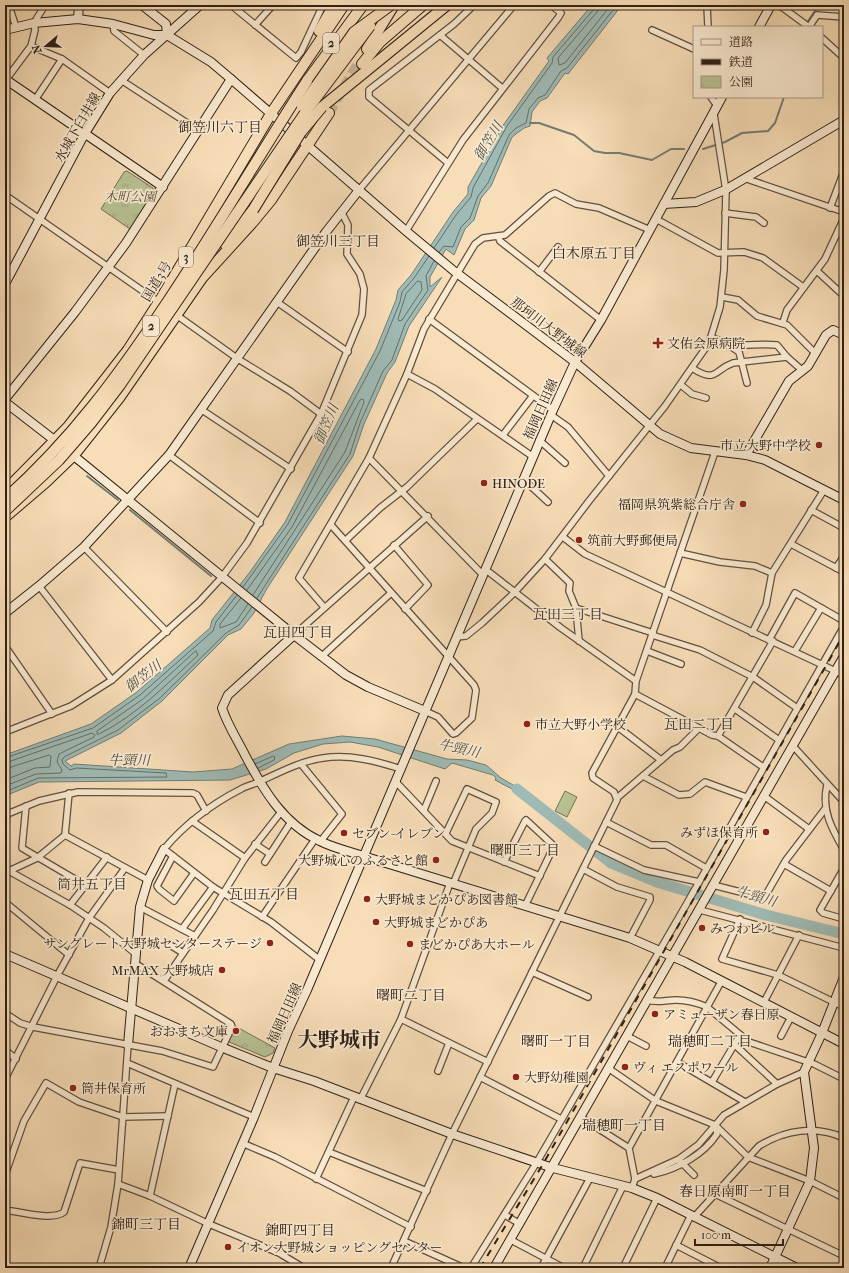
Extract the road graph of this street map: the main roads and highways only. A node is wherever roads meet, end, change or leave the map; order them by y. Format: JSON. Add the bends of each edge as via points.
{"nodes":[{"id":1,"x":334,"y":5,"type":"edge"},
{"id":2,"x":344,"y":5,"type":"edge"},
{"id":3,"x":355,"y":5,"type":"edge"},
{"id":4,"x":363,"y":5,"type":"edge"},
{"id":5,"x":382,"y":5,"type":"edge"},
{"id":6,"x":390,"y":5,"type":"edge"},
{"id":7,"x":394,"y":5,"type":"edge"},
{"id":8,"x":423,"y":5,"type":"edge"},
{"id":9,"x":447,"y":5,"type":"edge"},
{"id":10,"x":307,"y":81,"type":"junction"},
{"id":11,"x":285,"y":92,"type":"junction"},
{"id":12,"x":326,"y":110,"type":"junction"},
{"id":13,"x":230,"y":224,"type":"junction"},
{"id":14,"x":202,"y":278,"type":"junction"},
{"id":15,"x":5,"y":491,"type":"edge"},
{"id":16,"x":5,"y":499,"type":"edge"},
{"id":17,"x":5,"y":511,"type":"edge"},
{"id":18,"x":5,"y":517,"type":"edge"}],
"edges":[{"from":1,"to":11,"type":"highway"},
{"from":2,"to":11,"type":"highway","name":"国道3号","number":"3"},
{"from":3,"to":10,"type":"highway","number":"2"},
{"from":4,"to":10,"type":"highway"},
{"from":5,"to":13,"type":"highway","number":"2","bridge":true,"via":[[370,26],[307,110]]},
{"from":6,"to":13,"type":"highway","bridge":true,"via":[[363,24],[344,44]]},
{"from":7,"to":8,"type":"highway","via":[[360,63]]},
{"from":9,"to":12,"type":"highway"},
{"from":10,"to":16,"type":"highway","number":"2","bridge":true,"via":[[185,275],[114,379],[53,454]]},
{"from":11,"to":15,"type":"highway","name":"国道3号","number":"3","via":[[128,350],[56,441]]},
{"from":12,"to":14,"type":"highway","number":"3","via":[[308,146],[252,224]]},
{"from":12,"to":14,"type":"highway","bridge":true,"via":[[301,132],[253,210]]},
{"from":13,"to":17,"type":"highway","number":"2","bridge":true,"via":[[151,342],[91,423],[59,460]]},
{"from":14,"to":18,"type":"highway","number":"3","via":[[119,398],[74,455]]}]}
